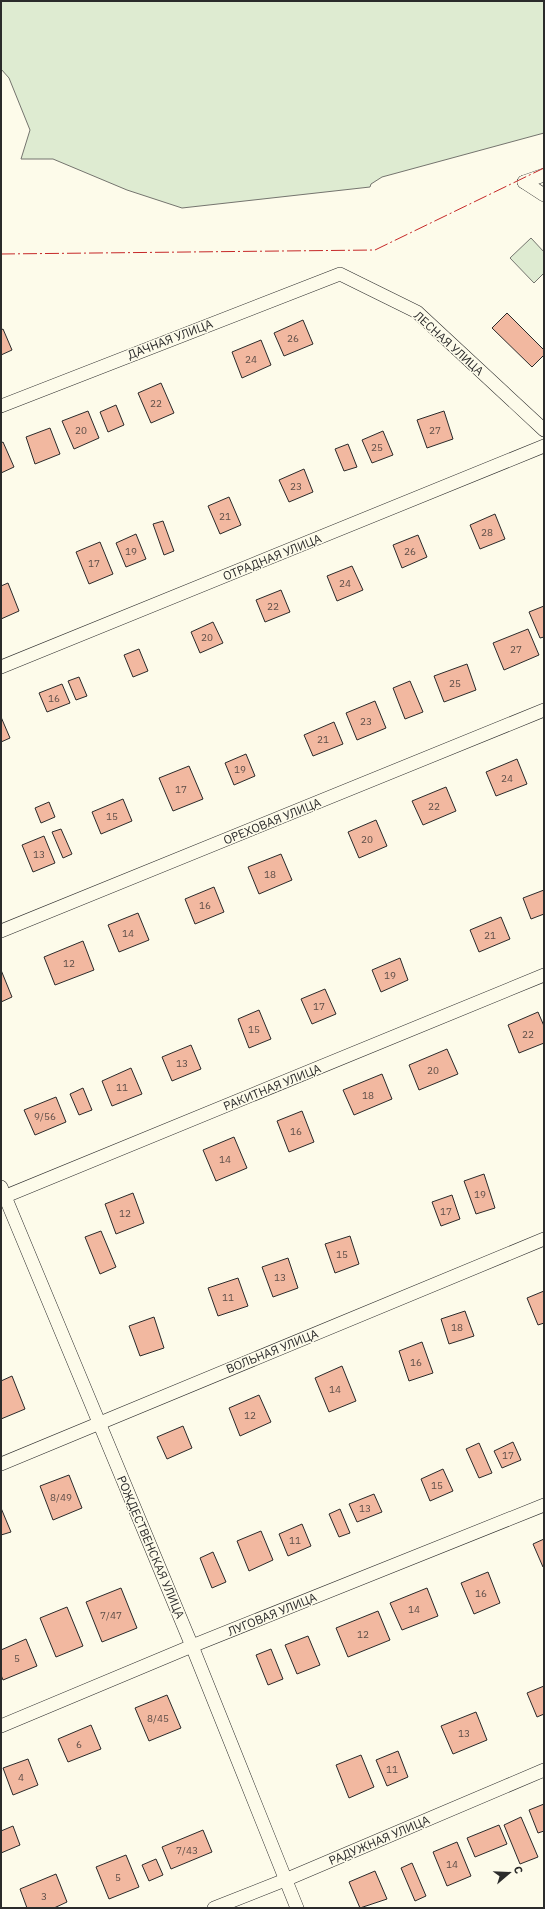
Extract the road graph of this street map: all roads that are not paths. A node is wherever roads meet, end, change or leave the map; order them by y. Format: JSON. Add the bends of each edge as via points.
{"nodes":[{"id":1,"x":544,"y":175,"type":"edge"},
{"id":2,"x":544,"y":195,"type":"edge"},
{"id":3,"x":340,"y":274,"type":"joint"},
{"id":4,"x":1,"y":406,"type":"edge"},
{"id":5,"x":544,"y":430,"type":"edge"},
{"id":6,"x":544,"y":446,"type":"edge"},
{"id":7,"x":1,"y":667,"type":"edge"},
{"id":8,"x":544,"y":710,"type":"edge"},
{"id":9,"x":1,"y":931,"type":"edge"},
{"id":10,"x":544,"y":975,"type":"edge"},
{"id":11,"x":2,"y":1194,"type":"edge"},
{"id":12,"x":544,"y":1239,"type":"edge"},
{"id":13,"x":98,"y":1422,"type":"junction"},
{"id":14,"x":1,"y":1464,"type":"edge"},
{"id":15,"x":544,"y":1505,"type":"edge"},
{"id":16,"x":192,"y":1646,"type":"junction"},
{"id":17,"x":1,"y":1726,"type":"edge"},
{"id":18,"x":544,"y":1770,"type":"edge"},
{"id":19,"x":286,"y":1880,"type":"junction"},
{"id":20,"x":214,"y":1908,"type":"edge"},
{"id":21,"x":297,"y":1908,"type":"edge"}],
"edges":[{"from":1,"to":2,"type":"street","via":[[524,182]]},
{"from":3,"to":4,"type":"street","name":"ДАЧНАЯ УЛИЦА"},
{"from":3,"to":5,"type":"street","name":"ЛЕСНАЯ УЛИЦА","via":[[417,312]]},
{"from":6,"to":7,"type":"street","name":"ОТРАДНАЯ УЛИЦА"},
{"from":8,"to":9,"type":"street","name":"ОРЕХОВАЯ УЛИЦА"},
{"from":10,"to":11,"type":"street","name":"РАКИТНАЯ УЛИЦА"},
{"from":11,"to":13,"type":"street","name":"РОЖДЕСТВЕНСКАЯ УЛИЦА"},
{"from":12,"to":13,"type":"street","name":"ВОЛЬНАЯ УЛИЦА"},
{"from":13,"to":14,"type":"street","name":"ВОЛЬНАЯ УЛИЦА"},
{"from":13,"to":16,"type":"street","name":"РОЖДЕСТВЕНСКАЯ УЛИЦА"},
{"from":15,"to":16,"type":"street","name":"ЛУГОВАЯ УЛИЦА"},
{"from":16,"to":17,"type":"street","name":"ЛУГОВАЯ УЛИЦА"},
{"from":16,"to":19,"type":"street","name":"РОЖДЕСТВЕНСКАЯ УЛИЦА"},
{"from":18,"to":19,"type":"street","name":"РАДУЖНАЯ УЛИЦА"},
{"from":19,"to":20,"type":"street","name":"РАДУЖНАЯ УЛИЦА"},
{"from":19,"to":21,"type":"street","name":"РОЖДЕСТВЕНСКАЯ УЛИЦА"}]}
